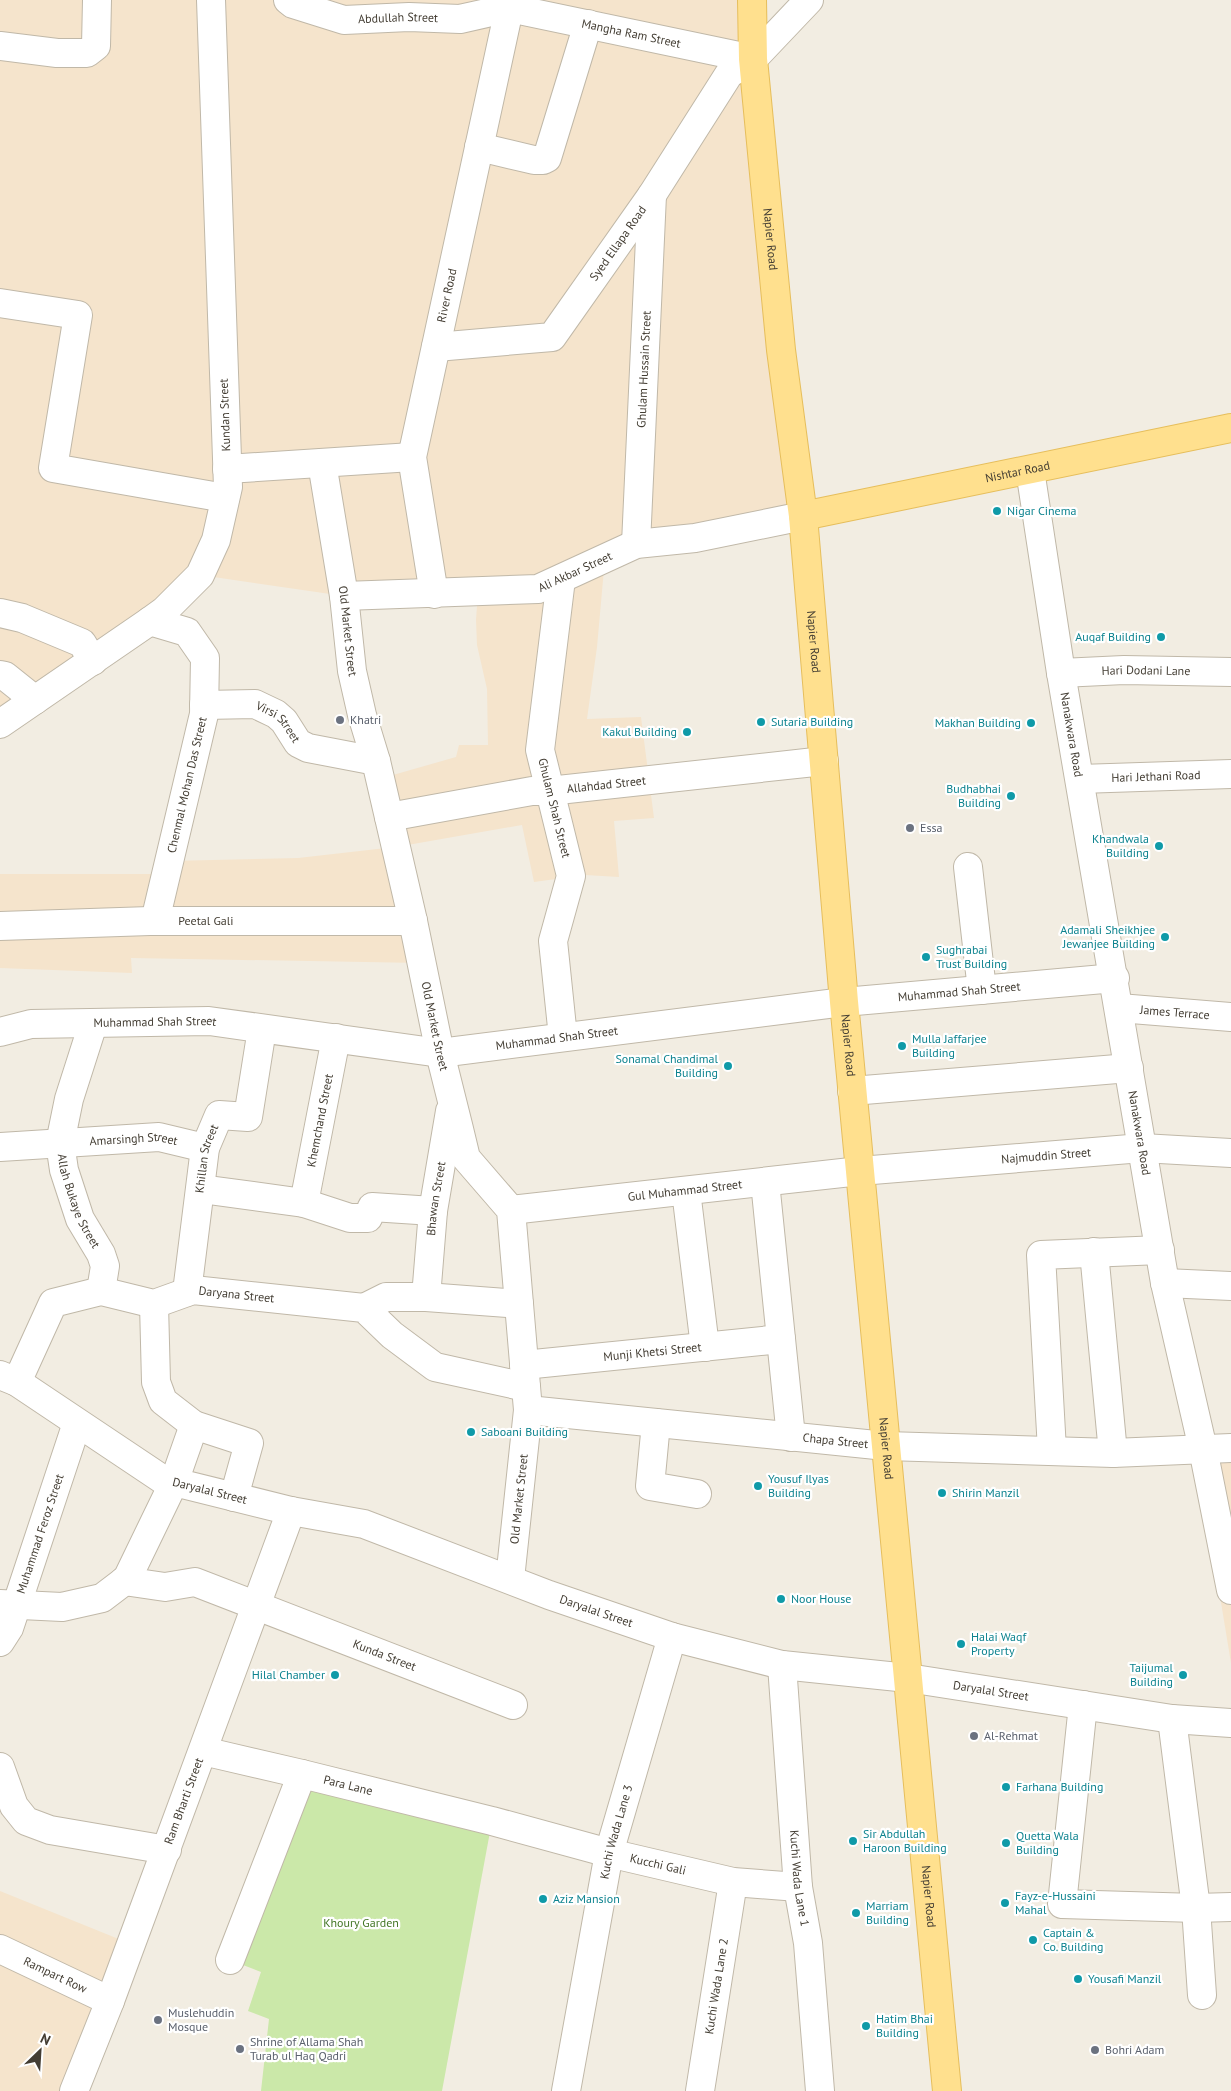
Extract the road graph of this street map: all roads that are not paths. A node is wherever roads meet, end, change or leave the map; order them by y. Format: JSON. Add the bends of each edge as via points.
{"nodes":[{"id":1,"x":97,"y":0,"type":"edge"},
{"id":2,"x":211,"y":0,"type":"edge"},
{"id":3,"x":288,"y":0,"type":"edge"},
{"id":4,"x":752,"y":0,"type":"edge"},
{"id":5,"x":809,"y":0,"type":"edge"},
{"id":6,"x":510,"y":4,"type":"edge"},
{"id":7,"x":588,"y":24,"type":"junction"},
{"id":8,"x":0,"y":46,"type":"edge"},
{"id":9,"x":753,"y":60,"type":"junction"},
{"id":10,"x":479,"y":147,"type":"junction"},
{"id":11,"x":652,"y":195,"type":"junction"},
{"id":12,"x":0,"y":302,"type":"edge"},
{"id":13,"x":436,"y":347,"type":"junction"},
{"id":14,"x":1231,"y":428,"type":"edge"},
{"id":15,"x":412,"y":457,"type":"junction"},
{"id":16,"x":322,"y":463,"type":"junction"},
{"id":17,"x":227,"y":469,"type":"junction"},
{"id":18,"x":1030,"y":470,"type":"junction"},
{"id":19,"x":225,"y":498,"type":"junction"},
{"id":20,"x":803,"y":516,"type":"junction"},
{"id":21,"x":636,"y":544,"type":"junction"},
{"id":22,"x":561,"y":579,"type":"junction"},
{"id":23,"x":434,"y":594,"type":"junction"},
{"id":24,"x":344,"y":596,"type":"junction"},
{"id":25,"x":0,"y":613,"type":"edge"},
{"id":26,"x":150,"y":621,"type":"junction"},
{"id":27,"x":93,"y":661,"type":"junction"},
{"id":28,"x":1231,"y":672,"type":"edge"},
{"id":29,"x":1061,"y":673,"type":"junction"},
{"id":30,"x":0,"y":675,"type":"edge"},
{"id":31,"x":35,"y":700,"type":"junction"},
{"id":32,"x":204,"y":705,"type":"junction"},
{"id":33,"x":0,"y":724,"type":"edge"},
{"id":34,"x":376,"y":761,"type":"junction"},
{"id":35,"x":824,"y":761,"type":"junction"},
{"id":36,"x":1231,"y":774,"type":"edge"},
{"id":37,"x":1080,"y":779,"type":"junction"},
{"id":38,"x":548,"y":791,"type":"junction"},
{"id":39,"x":389,"y":817,"type":"junction"},
{"id":40,"x":968,"y":867,"type":"dead end"},
{"id":41,"x":155,"y":921,"type":"junction"},
{"id":42,"x":413,"y":921,"type":"junction"},
{"id":43,"x":0,"y":926,"type":"edge"},
{"id":44,"x":1115,"y":978,"type":"junction"},
{"id":45,"x":982,"y":990,"type":"junction"},
{"id":46,"x":844,"y":1002,"type":"junction"},
{"id":47,"x":1119,"y":1008,"type":"junction"},
{"id":48,"x":1231,"y":1017,"type":"edge"},
{"id":49,"x":93,"y":1024,"type":"junction"},
{"id":50,"x":262,"y":1028,"type":"junction"},
{"id":51,"x":0,"y":1032,"type":"edge"},
{"id":52,"x":563,"y":1037,"type":"junction"},
{"id":53,"x":336,"y":1038,"type":"junction"},
{"id":54,"x":440,"y":1053,"type":"junction"},
{"id":55,"x":1129,"y":1068,"type":"junction"},
{"id":56,"x":852,"y":1091,"type":"junction"},
{"id":57,"x":452,"y":1102,"type":"junction"},
{"id":58,"x":60,"y":1143,"type":"junction"},
{"id":59,"x":0,"y":1147,"type":"edge"},
{"id":60,"x":205,"y":1148,"type":"junction"},
{"id":61,"x":1142,"y":1148,"type":"junction"},
{"id":62,"x":1231,"y":1153,"type":"edge"},
{"id":63,"x":860,"y":1171,"type":"junction"},
{"id":64,"x":765,"y":1182,"type":"junction"},
{"id":65,"x":201,"y":1188,"type":"junction"},
{"id":66,"x":686,"y":1191,"type":"junction"},
{"id":67,"x":304,"y":1203,"type":"junction"},
{"id":68,"x":511,"y":1210,"type":"junction"},
{"id":69,"x":433,"y":1211,"type":"junction"},
{"id":70,"x":1160,"y":1250,"type":"junction"},
{"id":71,"x":1094,"y":1252,"type":"junction"},
{"id":72,"x":1165,"y":1284,"type":"junction"},
{"id":73,"x":1231,"y":1286,"type":"edge"},
{"id":74,"x":101,"y":1291,"type":"junction"},
{"id":75,"x":187,"y":1292,"type":"junction"},
{"id":76,"x":426,"y":1297,"type":"junction"},
{"id":77,"x":154,"y":1304,"type":"junction"},
{"id":78,"x":519,"y":1304,"type":"junction"},
{"id":79,"x":364,"y":1308,"type":"junction"},
{"id":80,"x":781,"y":1339,"type":"junction"},
{"id":81,"x":705,"y":1347,"type":"junction"},
{"id":82,"x":8,"y":1378,"type":"edge"},
{"id":83,"x":526,"y":1387,"type":"junction"},
{"id":84,"x":77,"y":1423,"type":"junction"},
{"id":85,"x":656,"y":1424,"type":"junction"},
{"id":86,"x":194,"y":1425,"type":"junction"},
{"id":87,"x":791,"y":1437,"type":"junction"},
{"id":88,"x":886,"y":1446,"type":"junction"},
{"id":89,"x":1231,"y":1448,"type":"edge"},
{"id":90,"x":1203,"y":1449,"type":"junction"},
{"id":91,"x":1052,"y":1450,"type":"junction"},
{"id":92,"x":1113,"y":1452,"type":"junction"},
{"id":93,"x":174,"y":1482,"type":"junction"},
{"id":94,"x":697,"y":1494,"type":"dead end"},
{"id":95,"x":234,"y":1497,"type":"junction"},
{"id":96,"x":292,"y":1511,"type":"junction"},
{"id":97,"x":510,"y":1580,"type":"junction"},
{"id":98,"x":124,"y":1581,"type":"junction"},
{"id":99,"x":1231,"y":1590,"type":"edge"},
{"id":100,"x":8,"y":1605,"type":"edge"},
{"id":101,"x":257,"y":1605,"type":"junction"},
{"id":102,"x":672,"y":1637,"type":"junction"},
{"id":103,"x":0,"y":1642,"type":"edge"},
{"id":104,"x":782,"y":1665,"type":"junction"},
{"id":105,"x":908,"y":1678,"type":"junction"},
{"id":106,"x":1083,"y":1705,"type":"junction"},
{"id":107,"x":513,"y":1706,"type":"dead end"},
{"id":108,"x":1172,"y":1719,"type":"junction"},
{"id":109,"x":1231,"y":1723,"type":"edge"},
{"id":110,"x":203,"y":1751,"type":"junction"},
{"id":111,"x":0,"y":1767,"type":"edge"},
{"id":112,"x":302,"y":1774,"type":"junction"},
{"id":113,"x":492,"y":1821,"type":"joint"},
{"id":114,"x":166,"y":1850,"type":"junction"},
{"id":115,"x":609,"y":1853,"type":"junction"},
{"id":116,"x":733,"y":1882,"type":"junction"},
{"id":117,"x":798,"y":1887,"type":"junction"},
{"id":118,"x":1231,"y":1907,"type":"edge"},
{"id":119,"x":1196,"y":1908,"type":"junction"},
{"id":120,"x":0,"y":1949,"type":"edge"},
{"id":121,"x":230,"y":1960,"type":"dead end"},
{"id":122,"x":1202,"y":1995,"type":"dead end"},
{"id":123,"x":110,"y":2001,"type":"junction"},
{"id":124,"x":74,"y":2091,"type":"edge"},
{"id":125,"x":566,"y":2091,"type":"edge"},
{"id":126,"x":700,"y":2091,"type":"edge"},
{"id":127,"x":820,"y":2091,"type":"edge"},
{"id":128,"x":947,"y":2091,"type":"edge"}],
"edges":[{"from":1,"to":8,"type":"street","via":[[96,46],[87,53]]},
{"from":2,"to":17,"type":"street","name":"Kundan Street"},
{"from":3,"to":6,"type":"street","name":"Abdullah Street","via":[[344,20],[460,19]]},
{"from":4,"to":9,"type":"main road","name":"Napier Road"},
{"from":5,"to":9,"type":"street","name":"Syed Ellapa Road"},
{"from":6,"to":7,"type":"street","name":"Mangha Ram Street"},
{"from":6,"to":10,"type":"street","name":"River Road"},
{"from":7,"to":9,"type":"street","name":"Mangha Ram Street"},
{"from":7,"to":10,"type":"street","via":[[548,158],[534,160]]},
{"from":9,"to":11,"type":"street","name":"Syed Ellapa Road","via":[[728,74]]},
{"from":9,"to":20,"type":"main road","name":"Napier Road","via":[[782,350]]},
{"from":10,"to":13,"type":"street","name":"River Road"},
{"from":11,"to":13,"type":"street","name":"Syed Ellapa Road","via":[[552,337]]},
{"from":11,"to":21,"type":"street","name":"Ghulam Hussain Street"},
{"from":12,"to":19,"type":"street","via":[[78,315],[53,468]]},
{"from":13,"to":15,"type":"street","name":"River Road"},
{"from":14,"to":18,"type":"main road","name":"Nishtar Road"},
{"from":15,"to":16,"type":"street"},
{"from":15,"to":23,"type":"street","name":"River Road"},
{"from":16,"to":17,"type":"street"},
{"from":16,"to":24,"type":"street","name":"Old Market Street"},
{"from":17,"to":19,"type":"street","name":"Kundan Street"},
{"from":18,"to":20,"type":"main road","name":"Nishtar Road"},
{"from":18,"to":29,"type":"street","name":"Nanakwara Road"},
{"from":19,"to":26,"type":"street","name":"Kundan Street","via":[[216,540],[200,575]]},
{"from":20,"to":21,"type":"street","name":"Ali Akbar Street","via":[[695,538]]},
{"from":20,"to":35,"type":"main road","name":"Napier Road"},
{"from":21,"to":22,"type":"street","name":"Ali Akbar Street"},
{"from":22,"to":23,"type":"street","name":"Ali Akbar Street","via":[[538,589]]},
{"from":22,"to":38,"type":"street","name":"Ghulam Shah Street","via":[[540,750]]},
{"from":23,"to":24,"type":"street","name":"Ali Akbar Street"},
{"from":24,"to":34,"type":"street","name":"Old Market Street","via":[[352,671]]},
{"from":25,"to":27,"type":"street","via":[[22,618],[82,643]]},
{"from":26,"to":27,"type":"street","name":"Kundan Street"},
{"from":26,"to":32,"type":"street","name":"Chenmal Mohan Das Street","via":[[187,632],[206,658]]},
{"from":27,"to":31,"type":"street","name":"Kundan Street"},
{"from":28,"to":29,"type":"street","name":"Hari Dodani Lane","via":[[1124,670]]},
{"from":29,"to":37,"type":"street","name":"Nanakwara Road"},
{"from":30,"to":31,"type":"street"},
{"from":31,"to":33,"type":"street","name":"Kundan Street"},
{"from":32,"to":34,"type":"street","name":"Virsi Street","via":[[255,704],[276,714],[284,721],[297,755],[308,748]]},
{"from":32,"to":41,"type":"street","name":"Chenmal Mohan Das Street"},
{"from":34,"to":39,"type":"street","name":"Old Market Street"},
{"from":35,"to":38,"type":"street","name":"Allahdad Street"},
{"from":35,"to":46,"type":"main road","name":"Napier Road"},
{"from":36,"to":37,"type":"street","name":"Hari Jethani Road"},
{"from":37,"to":44,"type":"street","name":"Nanakwara Road"},
{"from":38,"to":39,"type":"street","name":"Allahdad Street","via":[[532,791]]},
{"from":38,"to":52,"type":"street","name":"Ghulam Shah Street","via":[[571,876],[553,941]]},
{"from":39,"to":42,"type":"street","name":"Old Market Street"},
{"from":40,"to":45,"type":"street"},
{"from":41,"to":42,"type":"street","name":"Peetal Gali"},
{"from":41,"to":43,"type":"street","name":"Peetal Gali"},
{"from":42,"to":54,"type":"street","name":"Old Market Street"},
{"from":44,"to":45,"type":"street","name":"Muhammad Shah Street"},
{"from":44,"to":47,"type":"street","name":"Nanakwara Road"},
{"from":45,"to":46,"type":"street","name":"Muhammad Shah Street"},
{"from":46,"to":52,"type":"street","name":"Muhammad Shah Street"},
{"from":46,"to":56,"type":"main road","name":"Napier Road"},
{"from":47,"to":48,"type":"street","name":"James Terrace"},
{"from":47,"to":55,"type":"street","name":"Nanakwara Road"},
{"from":49,"to":50,"type":"street","name":"Muhammad Shah Street","via":[[209,1021]]},
{"from":49,"to":51,"type":"street","name":"Muhammad Shah Street","via":[[31,1024]]},
{"from":49,"to":58,"type":"street","name":"Allah Bukaye Street","via":[[69,1099]]},
{"from":50,"to":53,"type":"street","name":"Muhammad Shah Street"},
{"from":50,"to":60,"type":"street","name":"Khillan Street","via":[[248,1117],[219,1115]]},
{"from":52,"to":54,"type":"street","name":"Muhammad Shah Street"},
{"from":53,"to":54,"type":"street","name":"Muhammad Shah Street"},
{"from":53,"to":67,"type":"street","name":"Khemchand Street"},
{"from":54,"to":57,"type":"street","name":"Old Market Street"},
{"from":55,"to":56,"type":"street"},
{"from":55,"to":61,"type":"street","name":"Nanakwara Road"},
{"from":56,"to":63,"type":"main road","name":"Napier Road"},
{"from":57,"to":68,"type":"street","name":"Old Market Street","via":[[466,1158]]},
{"from":57,"to":69,"type":"street","name":"Bhawan Street"},
{"from":58,"to":59,"type":"street","name":"Amarsingh Street"},
{"from":58,"to":60,"type":"street","name":"Amarsingh Street","via":[[159,1137]]},
{"from":58,"to":74,"type":"street","name":"Allah Bukaye Street","via":[[64,1170],[80,1219],[105,1266]]},
{"from":60,"to":65,"type":"street","name":"Khillan Street"},
{"from":61,"to":62,"type":"street","name":"Najmuddin Street"},
{"from":61,"to":63,"type":"street","name":"Najmuddin Street"},
{"from":61,"to":70,"type":"street","name":"Nanakwara Road"},
{"from":63,"to":64,"type":"street","name":"Gul Muhammad Street"},
{"from":63,"to":88,"type":"main road","name":"Napier Road"},
{"from":64,"to":66,"type":"street","name":"Gul Muhammad Street"},
{"from":64,"to":80,"type":"street"},
{"from":65,"to":67,"type":"street"},
{"from":65,"to":75,"type":"street","name":"Khillan Street"},
{"from":66,"to":68,"type":"street","name":"Gul Muhammad Street"},
{"from":66,"to":81,"type":"street"},
{"from":67,"to":69,"type":"street","via":[[350,1218],[368,1218],[372,1207]]},
{"from":68,"to":78,"type":"street","name":"Old Market Street"},
{"from":69,"to":76,"type":"street","name":"Bhawan Street"},
{"from":70,"to":71,"type":"street"},
{"from":70,"to":72,"type":"street","name":"Nanakwara Road"},
{"from":71,"to":91,"type":"street","via":[[1041,1255]]},
{"from":71,"to":92,"type":"street"},
{"from":72,"to":73,"type":"street"},
{"from":72,"to":90,"type":"street","name":"Nanakwara Road"},
{"from":74,"to":77,"type":"street"},
{"from":74,"to":82,"type":"street","via":[[53,1303]]},
{"from":75,"to":77,"type":"street","name":"Daryana Street"},
{"from":75,"to":79,"type":"street","name":"Daryana Street","via":[[193,1290]]},
{"from":76,"to":78,"type":"street"},
{"from":76,"to":79,"type":"street","via":[[386,1297]]},
{"from":77,"to":86,"type":"street","via":[[156,1382],[164,1401]]},
{"from":78,"to":83,"type":"street","name":"Old Market Street"},
{"from":79,"to":83,"type":"street","via":[[392,1335],[435,1366]]},
{"from":80,"to":81,"type":"street","name":"Munji Khetsi Street"},
{"from":80,"to":87,"type":"street"},
{"from":81,"to":83,"type":"street","name":"Munji Khetsi Street"},
{"from":82,"to":84,"type":"street","name":"Daryalal Street"},
{"from":83,"to":85,"type":"street","name":"Chapa Street"},
{"from":83,"to":97,"type":"street","name":"Old Market Street"},
{"from":84,"to":93,"type":"street","name":"Daryalal Street","via":[[162,1479]]},
{"from":84,"to":100,"type":"street","name":"Muhammad Feroz Street"},
{"from":85,"to":87,"type":"street","name":"Chapa Street"},
{"from":85,"to":94,"type":"street","via":[[650,1486]]},
{"from":86,"to":93,"type":"street"},
{"from":86,"to":95,"type":"street","via":[[249,1443]]},
{"from":87,"to":88,"type":"street","name":"Chapa Street"},
{"from":88,"to":91,"type":"street","name":"Chapa Street"},
{"from":88,"to":105,"type":"main road","name":"Napier Road"},
{"from":89,"to":90,"type":"street","name":"Chapa Street"},
{"from":90,"to":92,"type":"street","name":"Chapa Street"},
{"from":90,"to":99,"type":"street","name":"Nanakwara Road"},
{"from":91,"to":92,"type":"street","name":"Chapa Street"},
{"from":93,"to":95,"type":"street","name":"Daryalal Street"},
{"from":93,"to":98,"type":"street"},
{"from":95,"to":96,"type":"street","name":"Daryalal Street"},
{"from":96,"to":97,"type":"street","name":"Daryalal Street","via":[[364,1524]]},
{"from":96,"to":101,"type":"street","name":"Ram Bharti Street"},
{"from":97,"to":102,"type":"street","name":"Daryalal Street"},
{"from":98,"to":100,"type":"street","via":[[102,1598],[62,1607]]},
{"from":98,"to":101,"type":"street","name":"Kunda Street","via":[[166,1587],[195,1582]]},
{"from":100,"to":103,"type":"street","name":"Muhammad Feroz Street","via":[[10,1628]]},
{"from":101,"to":107,"type":"street","name":"Kunda Street"},
{"from":101,"to":110,"type":"street","name":"Ram Bharti Street"},
{"from":102,"to":104,"type":"street","name":"Daryalal Street"},
{"from":102,"to":115,"type":"street","name":"Kuchi Wada Lane 3"},
{"from":104,"to":105,"type":"street","name":"Daryalal Street"},
{"from":104,"to":117,"type":"street","name":"Kuchi Wada Lane 1"},
{"from":105,"to":106,"type":"street","name":"Daryalal Street"},
{"from":105,"to":128,"type":"main road","name":"Napier Road"},
{"from":106,"to":108,"type":"street","name":"Daryalal Street"},
{"from":106,"to":119,"type":"street","via":[[1062,1904]]},
{"from":108,"to":109,"type":"street","name":"Daryalal Street"},
{"from":108,"to":119,"type":"street"},
{"from":110,"to":112,"type":"street","name":"Para Lane"},
{"from":110,"to":114,"type":"street","name":"Ram Bharti Street"},
{"from":111,"to":114,"type":"street","via":[[14,1806],[26,1821],[50,1830]]},
{"from":112,"to":113,"type":"street","name":"Para Lane"},
{"from":112,"to":121,"type":"street"},
{"from":113,"to":115,"type":"street","name":"Kucchi Gali"},
{"from":114,"to":123,"type":"street","name":"Ram Bharti Street"},
{"from":115,"to":116,"type":"street","name":"Kucchi Gali"},
{"from":115,"to":125,"type":"street","name":"Kuchi Wada Lane 3"},
{"from":116,"to":117,"type":"street","name":"Kucchi Gali"},
{"from":116,"to":126,"type":"street","name":"Kuchi Wada Lane 2"},
{"from":117,"to":127,"type":"street","name":"Kuchi Wada Lane 1","via":[[808,1943]]},
{"from":118,"to":119,"type":"street"},
{"from":119,"to":122,"type":"street"},
{"from":120,"to":123,"type":"street","name":"Rampart Row"},
{"from":123,"to":124,"type":"street","name":"Ram Bharti Street"}]}
